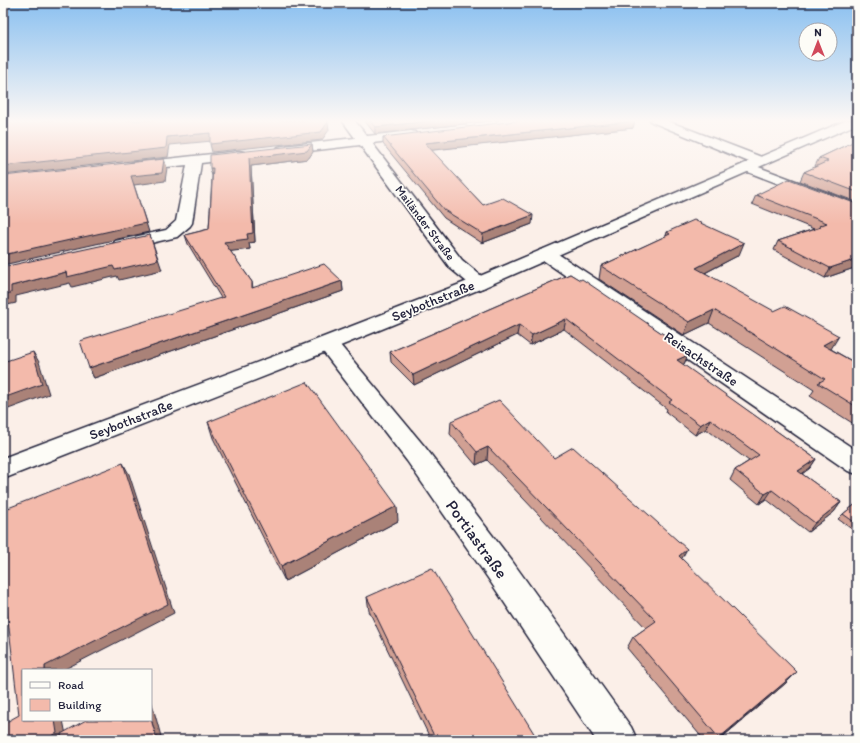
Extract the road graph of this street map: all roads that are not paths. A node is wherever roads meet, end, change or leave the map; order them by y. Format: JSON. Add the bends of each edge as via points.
{"nodes":[{"id":1,"x":242,"y":155,"type":"edge"},
{"id":2,"x":373,"y":155,"type":"edge"},
{"id":3,"x":733,"y":155,"type":"edge"},
{"id":4,"x":776,"y":155,"type":"edge"},
{"id":5,"x":194,"y":160,"type":"junction"},
{"id":6,"x":754,"y":164,"type":"junction"},
{"id":7,"x":125,"y":167,"type":"edge"},
{"id":8,"x":857,"y":209,"type":"edge"},
{"id":9,"x":102,"y":250,"type":"edge"},
{"id":10,"x":546,"y":254,"type":"junction"},
{"id":11,"x":479,"y":283,"type":"junction"},
{"id":12,"x":328,"y":344,"type":"junction"},
{"id":13,"x":857,"y":464,"type":"edge"},
{"id":14,"x":3,"y":468,"type":"edge"},
{"id":15,"x":618,"y":740,"type":"edge"}],
"edges":[{"from":1,"to":5,"type":"street"},
{"from":2,"to":11,"type":"street","name":"Mailänder Straße","via":[[456,264]]},
{"from":3,"to":6,"type":"street"},
{"from":4,"to":6,"type":"street","name":"Seybothstraße"},
{"from":5,"to":7,"type":"street"},
{"from":5,"to":9,"type":"street","via":[[184,223],[171,234]]},
{"from":6,"to":8,"type":"street"},
{"from":6,"to":10,"type":"street","name":"Seybothstraße"},
{"from":10,"to":11,"type":"street","name":"Seybothstraße"},
{"from":10,"to":13,"type":"street","name":"Reisachstraße"},
{"from":11,"to":12,"type":"street","name":"Seybothstraße"},
{"from":12,"to":14,"type":"street","name":"Seybothstraße"},
{"from":12,"to":15,"type":"street","name":"Portiastraße","via":[[416,454],[501,570]]}]}
